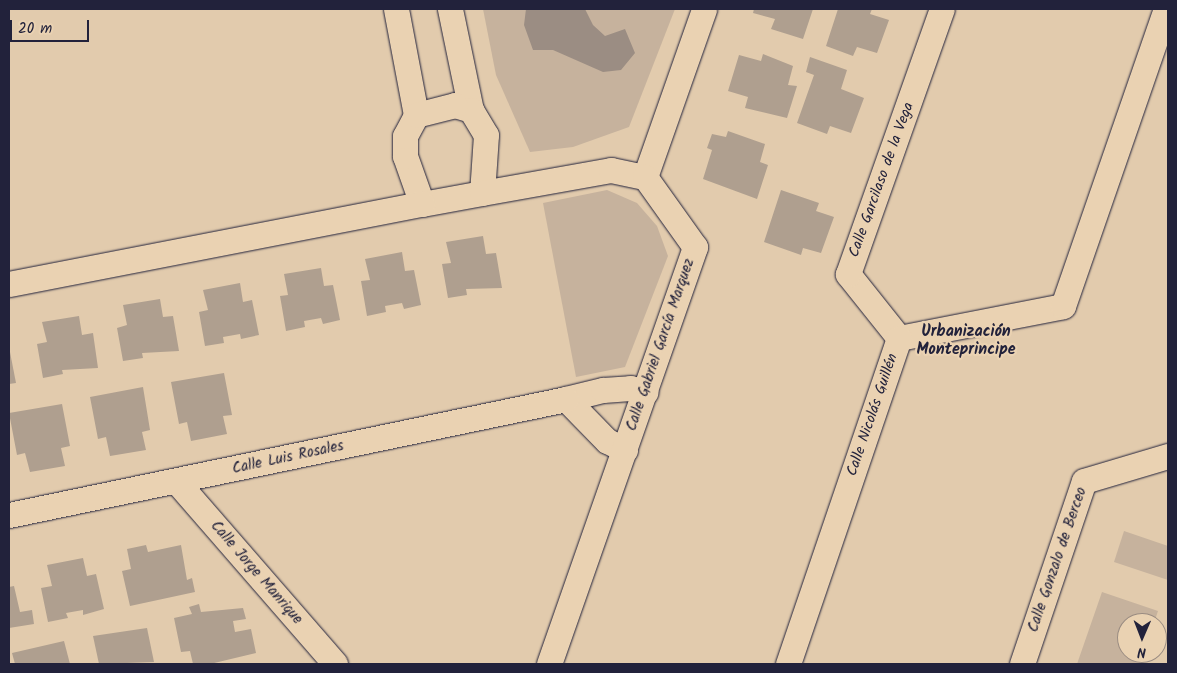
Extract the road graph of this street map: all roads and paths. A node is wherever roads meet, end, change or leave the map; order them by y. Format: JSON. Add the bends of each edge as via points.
{"nodes":[{"id":1,"x":396,"y":9,"type":"edge"},
{"id":2,"x":450,"y":9,"type":"edge"},
{"id":3,"x":704,"y":9,"type":"edge"},
{"id":4,"x":942,"y":9,"type":"edge"},
{"id":5,"x":1166,"y":9,"type":"edge"},
{"id":6,"x":471,"y":110,"type":"junction"},
{"id":7,"x":416,"y":116,"type":"junction"},
{"id":8,"x":645,"y":177,"type":"junction"},
{"id":9,"x":482,"y":193,"type":"junction"},
{"id":10,"x":422,"y":204,"type":"junction"},
{"id":11,"x":9,"y":284,"type":"edge"},
{"id":12,"x":899,"y":338,"type":"junction"},
{"id":13,"x":646,"y":392,"type":"junction"},
{"id":14,"x":566,"y":399,"type":"junction"},
{"id":15,"x":625,"y":450,"type":"junction"},
{"id":16,"x":1168,"y":456,"type":"edge"},
{"id":17,"x":177,"y":482,"type":"junction"},
{"id":18,"x":9,"y":515,"type":"edge"},
{"id":19,"x":335,"y":664,"type":"edge"},
{"id":20,"x":549,"y":664,"type":"edge"},
{"id":21,"x":788,"y":664,"type":"edge"},
{"id":22,"x":1022,"y":664,"type":"edge"}],
"edges":[{"from":1,"to":7,"type":"street"},
{"from":2,"to":6,"type":"street"},
{"from":3,"to":8,"type":"street"},
{"from":4,"to":12,"type":"street","name":"Calle Garcilaso de la Vega","via":[[848,274]]},
{"from":5,"to":12,"type":"street","name":"Calle Nicolás Guillén","via":[[1063,306]]},
{"from":6,"to":7,"type":"street","via":[[455,105]]},
{"from":6,"to":9,"type":"street","via":[[486,135]]},
{"from":7,"to":10,"type":"street","via":[[405,136],[405,156]]},
{"from":8,"to":9,"type":"street","via":[[611,170]]},
{"from":8,"to":13,"type":"street","name":"Calle Gabriel García Marquez","via":[[695,248]]},
{"from":9,"to":10,"type":"street"},
{"from":10,"to":11,"type":"street"},
{"from":12,"to":21,"type":"street","name":"Calle Nicolás Guillén"},
{"from":13,"to":14,"type":"street","name":"Calle Luis Rosales","via":[[630,388],[603,390]]},
{"from":13,"to":15,"type":"street","name":"Calle Gabriel García Marquez"},
{"from":14,"to":15,"type":"street","via":[[607,441]]},
{"from":14,"to":17,"type":"street","name":"Calle Luis Rosales"},
{"from":15,"to":20,"type":"street","name":"Calle Gabriel García Marquez"},
{"from":16,"to":22,"type":"street","name":"Calle Gonzalo de Berceo","via":[[1084,481]]},
{"from":17,"to":18,"type":"street","name":"Calle Luis Rosales"},
{"from":17,"to":19,"type":"street","name":"Calle Jorge Manrique"}]}
